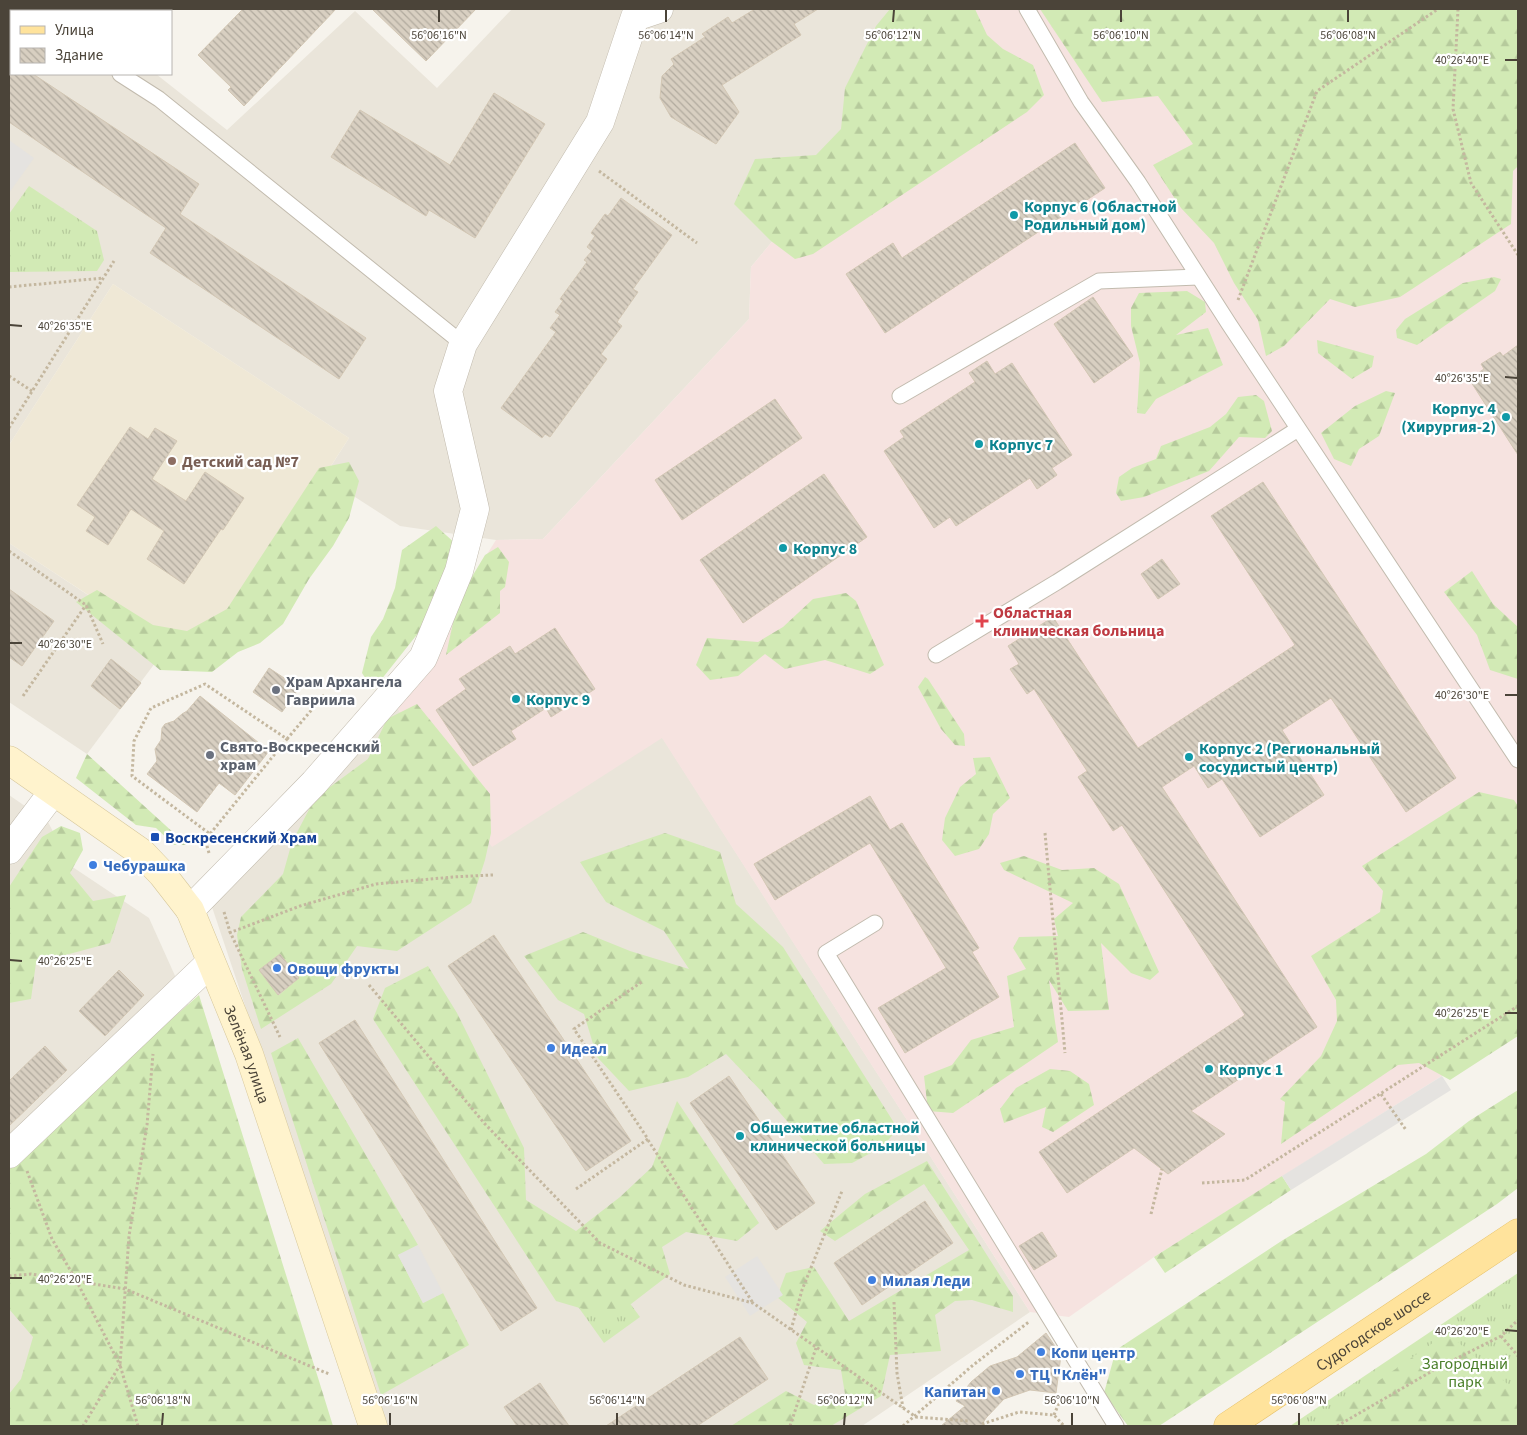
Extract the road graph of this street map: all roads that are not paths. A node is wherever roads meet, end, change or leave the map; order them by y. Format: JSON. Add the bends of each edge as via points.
{"nodes":[{"id":1,"x":1027,"y":9,"type":"edge"},
{"id":2,"x":640,"y":12,"type":"edge"},
{"id":3,"x":122,"y":75,"type":"edge"},
{"id":4,"x":1198,"y":277,"type":"junction"},
{"id":5,"x":463,"y":344,"type":"junction"},
{"id":6,"x":900,"y":396,"type":"dead end"},
{"id":7,"x":1298,"y":429,"type":"junction"},
{"id":8,"x":936,"y":655,"type":"dead end"},
{"id":9,"x":9,"y":760,"type":"edge"},
{"id":10,"x":1518,"y":760,"type":"edge"},
{"id":11,"x":54,"y":792,"type":"junction"},
{"id":12,"x":9,"y":850,"type":"edge"},
{"id":13,"x":190,"y":910,"type":"junction"},
{"id":14,"x":875,"y":923,"type":"dead end"},
{"id":15,"x":206,"y":953,"type":"junction"},
{"id":16,"x":14,"y":1150,"type":"edge"},
{"id":17,"x":1518,"y":1232,"type":"edge"},
{"id":18,"x":373,"y":1426,"type":"edge"},
{"id":19,"x":1116,"y":1426,"type":"edge"},
{"id":20,"x":1228,"y":1426,"type":"edge"}],
"edges":[{"from":1,"to":4,"type":"lane","via":[[1081,102],[1138,182]]},
{"from":2,"to":5,"type":"street","via":[[600,122]]},
{"from":3,"to":5,"type":"lane","via":[[159,99]]},
{"from":4,"to":6,"type":"lane","via":[[1099,281]]},
{"from":4,"to":7,"type":"lane"},
{"from":5,"to":13,"type":"street","via":[[448,391],[475,509],[459,570],[423,658],[314,783]]},
{"from":7,"to":8,"type":"lane"},
{"from":7,"to":10,"type":"lane"},
{"from":9,"to":11,"type":"street","name":"Зелёная улица"},
{"from":11,"to":12,"type":"street"},
{"from":11,"to":13,"type":"street","name":"Зелёная улица","via":[[142,853]]},
{"from":13,"to":15,"type":"street","name":"Зелёная улица"},
{"from":14,"to":19,"type":"lane","via":[[826,953]]},
{"from":15,"to":16,"type":"street","via":[[156,1014]]},
{"from":15,"to":18,"type":"street","name":"Зелёная улица","via":[[249,1054]]},
{"from":17,"to":20,"type":"main road","name":"Судогодское шоссе"}]}
